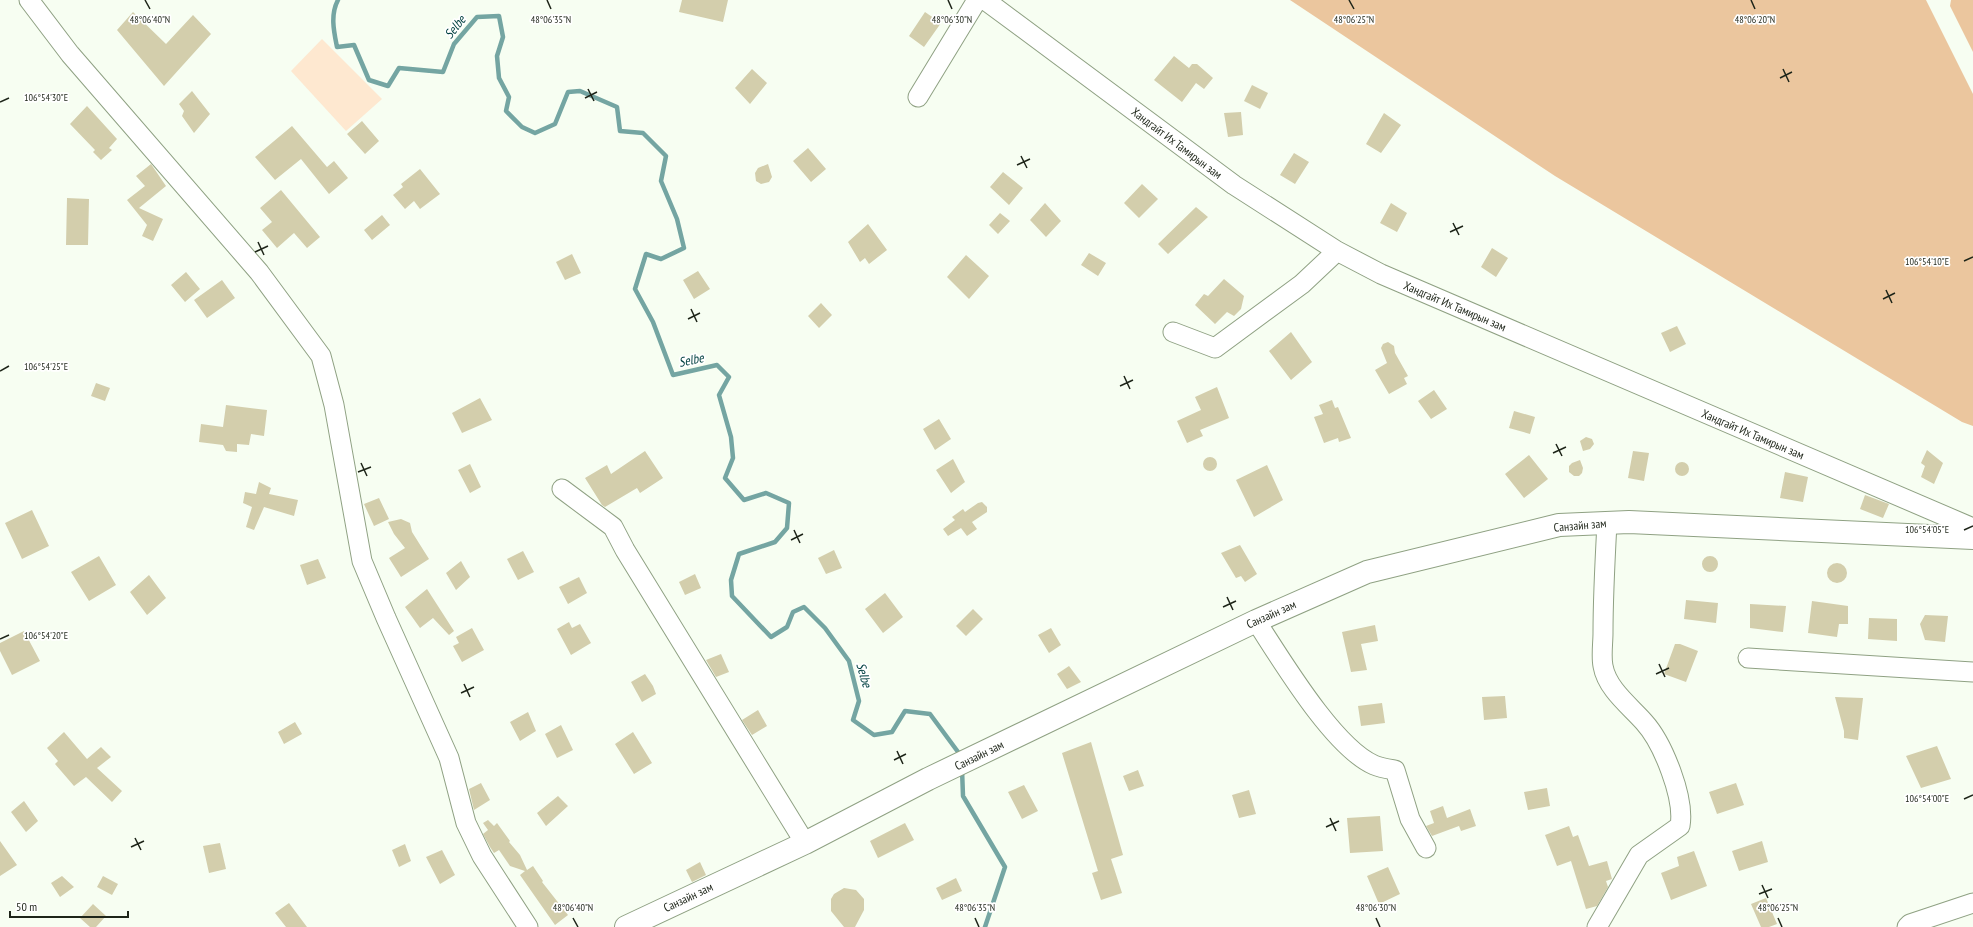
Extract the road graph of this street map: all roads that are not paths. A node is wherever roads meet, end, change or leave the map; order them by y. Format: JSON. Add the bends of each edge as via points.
{"nodes":[{"id":1,"x":29,"y":0,"type":"edge"},
{"id":2,"x":977,"y":0,"type":"edge"},
{"id":3,"x":985,"y":0,"type":"edge"},
{"id":4,"x":918,"y":96,"type":"dead end"},
{"id":5,"x":1336,"y":251,"type":"junction"},
{"id":6,"x":1173,"y":332,"type":"dead end"},
{"id":7,"x":562,"y":489,"type":"dead end"},
{"id":8,"x":1607,"y":523,"type":"junction"},
{"id":9,"x":1973,"y":528,"type":"edge"},
{"id":10,"x":1973,"y":538,"type":"edge"},
{"id":11,"x":1256,"y":621,"type":"junction"},
{"id":12,"x":1748,"y":658,"type":"dead end"},
{"id":13,"x":1973,"y":672,"type":"edge"},
{"id":14,"x":805,"y":843,"type":"junction"},
{"id":15,"x":1426,"y":848,"type":"dead end"},
{"id":16,"x":1973,"y":903,"type":"edge"},
{"id":17,"x":633,"y":925,"type":"edge"},
{"id":18,"x":528,"y":927,"type":"edge"},
{"id":19,"x":1597,"y":927,"type":"edge"},
{"id":20,"x":1907,"y":927,"type":"edge"}],
"edges":[{"from":1,"to":18,"type":"street","via":[[70,54],[259,272],[321,356],[334,406],[362,561],[449,758],[466,823],[482,856]]},
{"from":2,"to":4,"type":"street"},
{"from":3,"to":5,"type":"street","name":"Хандгайт Их Тамирын зам","via":[[1234,185]]},
{"from":5,"to":6,"type":"street","via":[[1302,284],[1215,348]]},
{"from":5,"to":9,"type":"street","name":"Хандгайт Их Тамирын зам","via":[[1388,277]]},
{"from":7,"to":14,"type":"street","via":[[613,527]]},
{"from":8,"to":10,"type":"main road","name":"Санзайн зам","via":[[1637,522]]},
{"from":8,"to":11,"type":"main road","name":"Санзайн зам","via":[[1559,525],[1367,572]]},
{"from":8,"to":19,"type":"street","via":[[1602,588],[1603,667],[1619,696],[1645,723],[1660,745],[1668,763],[1681,810],[1680,826],[1640,855]]},
{"from":11,"to":14,"type":"main road","name":"Санзайн зам","via":[[928,779]]},
{"from":11,"to":15,"type":"street","via":[[1300,687],[1349,748],[1374,765],[1395,770],[1410,819]]},
{"from":12,"to":13,"type":"street"},
{"from":14,"to":17,"type":"main road","name":"Санзайн зам"},
{"from":16,"to":20,"type":"street"}]}
